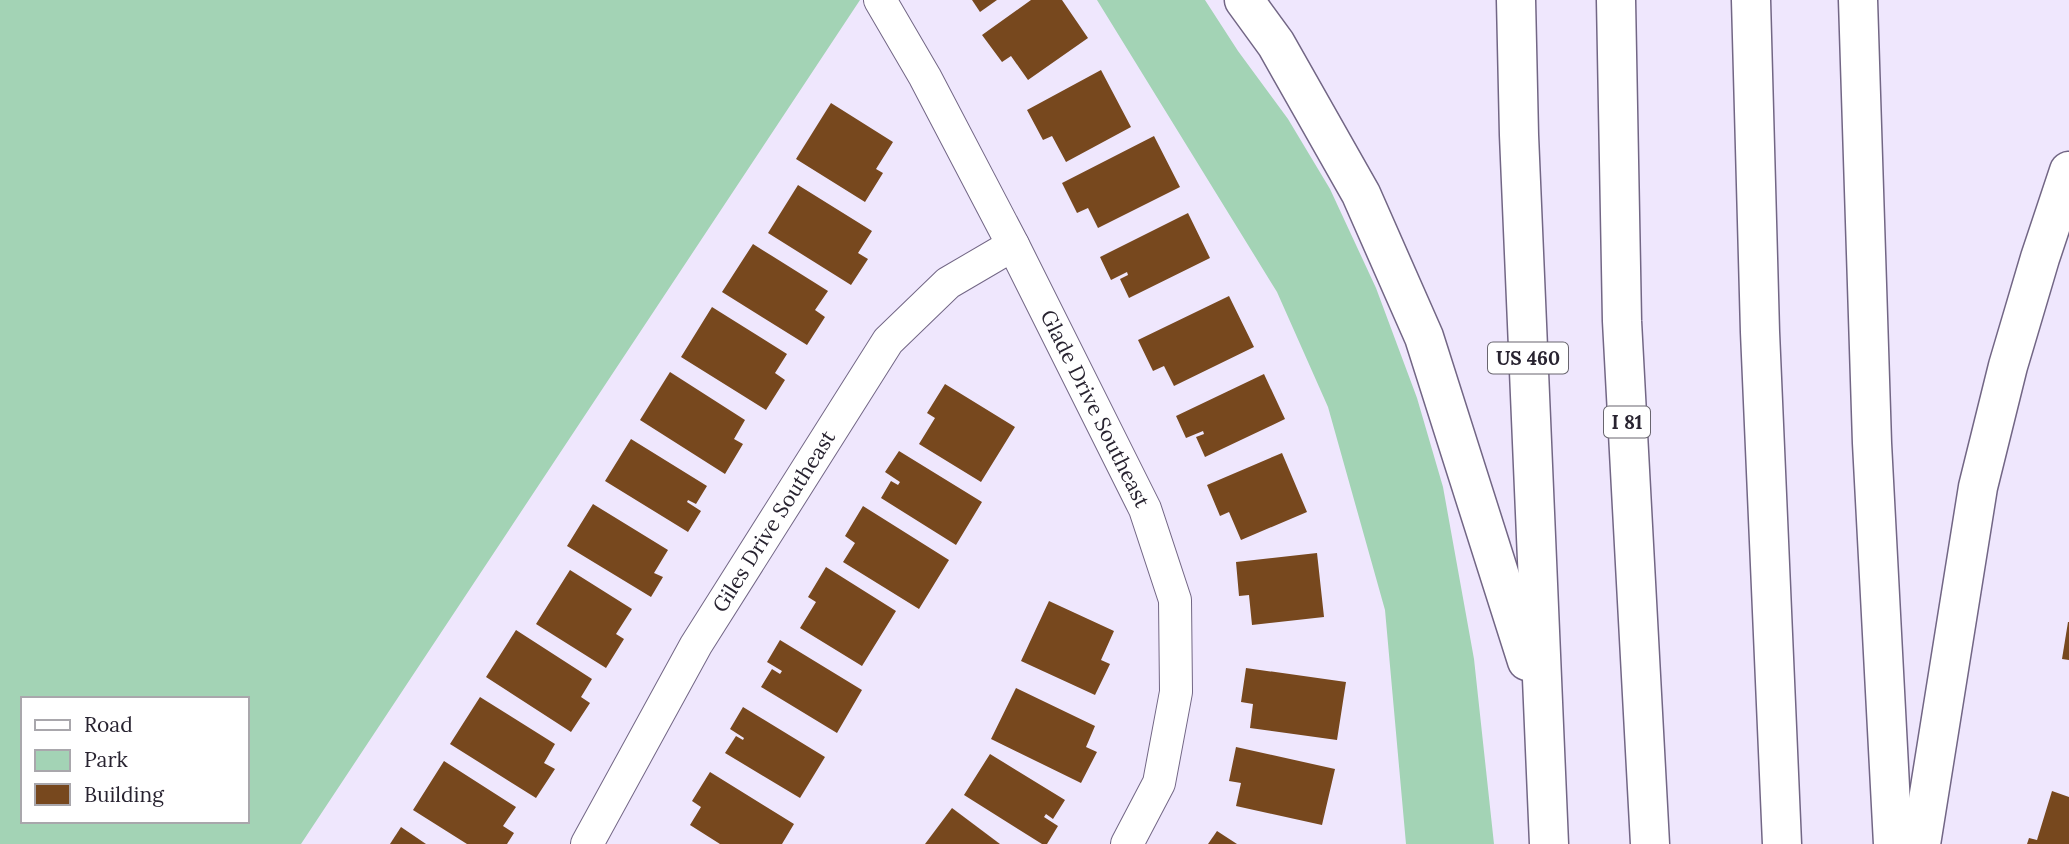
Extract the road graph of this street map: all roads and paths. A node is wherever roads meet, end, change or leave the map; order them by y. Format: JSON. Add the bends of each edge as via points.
{"nodes":[{"id":1,"x":880,"y":0,"type":"edge"},
{"id":2,"x":1244,"y":0,"type":"edge"},
{"id":3,"x":1516,"y":0,"type":"edge"},
{"id":4,"x":1616,"y":0,"type":"edge"},
{"id":5,"x":1751,"y":0,"type":"edge"},
{"id":6,"x":1858,"y":0,"type":"edge"},
{"id":7,"x":2069,"y":171,"type":"edge"},
{"id":8,"x":1013,"y":245,"type":"junction"},
{"id":9,"x":1543,"y":715,"type":"junction"},
{"id":10,"x":587,"y":844,"type":"edge"},
{"id":11,"x":1127,"y":844,"type":"edge"},
{"id":12,"x":1549,"y":844,"type":"edge"},
{"id":13,"x":1650,"y":844,"type":"edge"},
{"id":14,"x":1782,"y":844,"type":"edge"},
{"id":15,"x":1893,"y":844,"type":"edge"},
{"id":16,"x":1922,"y":844,"type":"edge"}],
"edges":[{"from":1,"to":8,"type":"street","name":"Glade Drive Southeast"},
{"from":2,"to":9,"type":"highway","via":[[1276,44],[1362,194],[1424,337]]},
{"from":3,"to":9,"type":"highway","number":"US 460"},
{"from":4,"to":13,"type":"highway","number":"I 81","via":[[1622,321]]},
{"from":5,"to":14,"type":"highway"},
{"from":6,"to":15,"type":"highway","via":[[1872,443]]},
{"from":7,"to":16,"type":"highway","via":[[2008,366],[1978,487]]},
{"from":8,"to":10,"type":"street","name":"Giles Drive Southeast","via":[[948,283],[888,341],[696,645]]},
{"from":8,"to":11,"type":"street","name":"Glade Drive Southeast","via":[[1145,509],[1175,600],[1177,692],[1158,783]]},
{"from":9,"to":12,"type":"highway","number":"US 460"}]}
